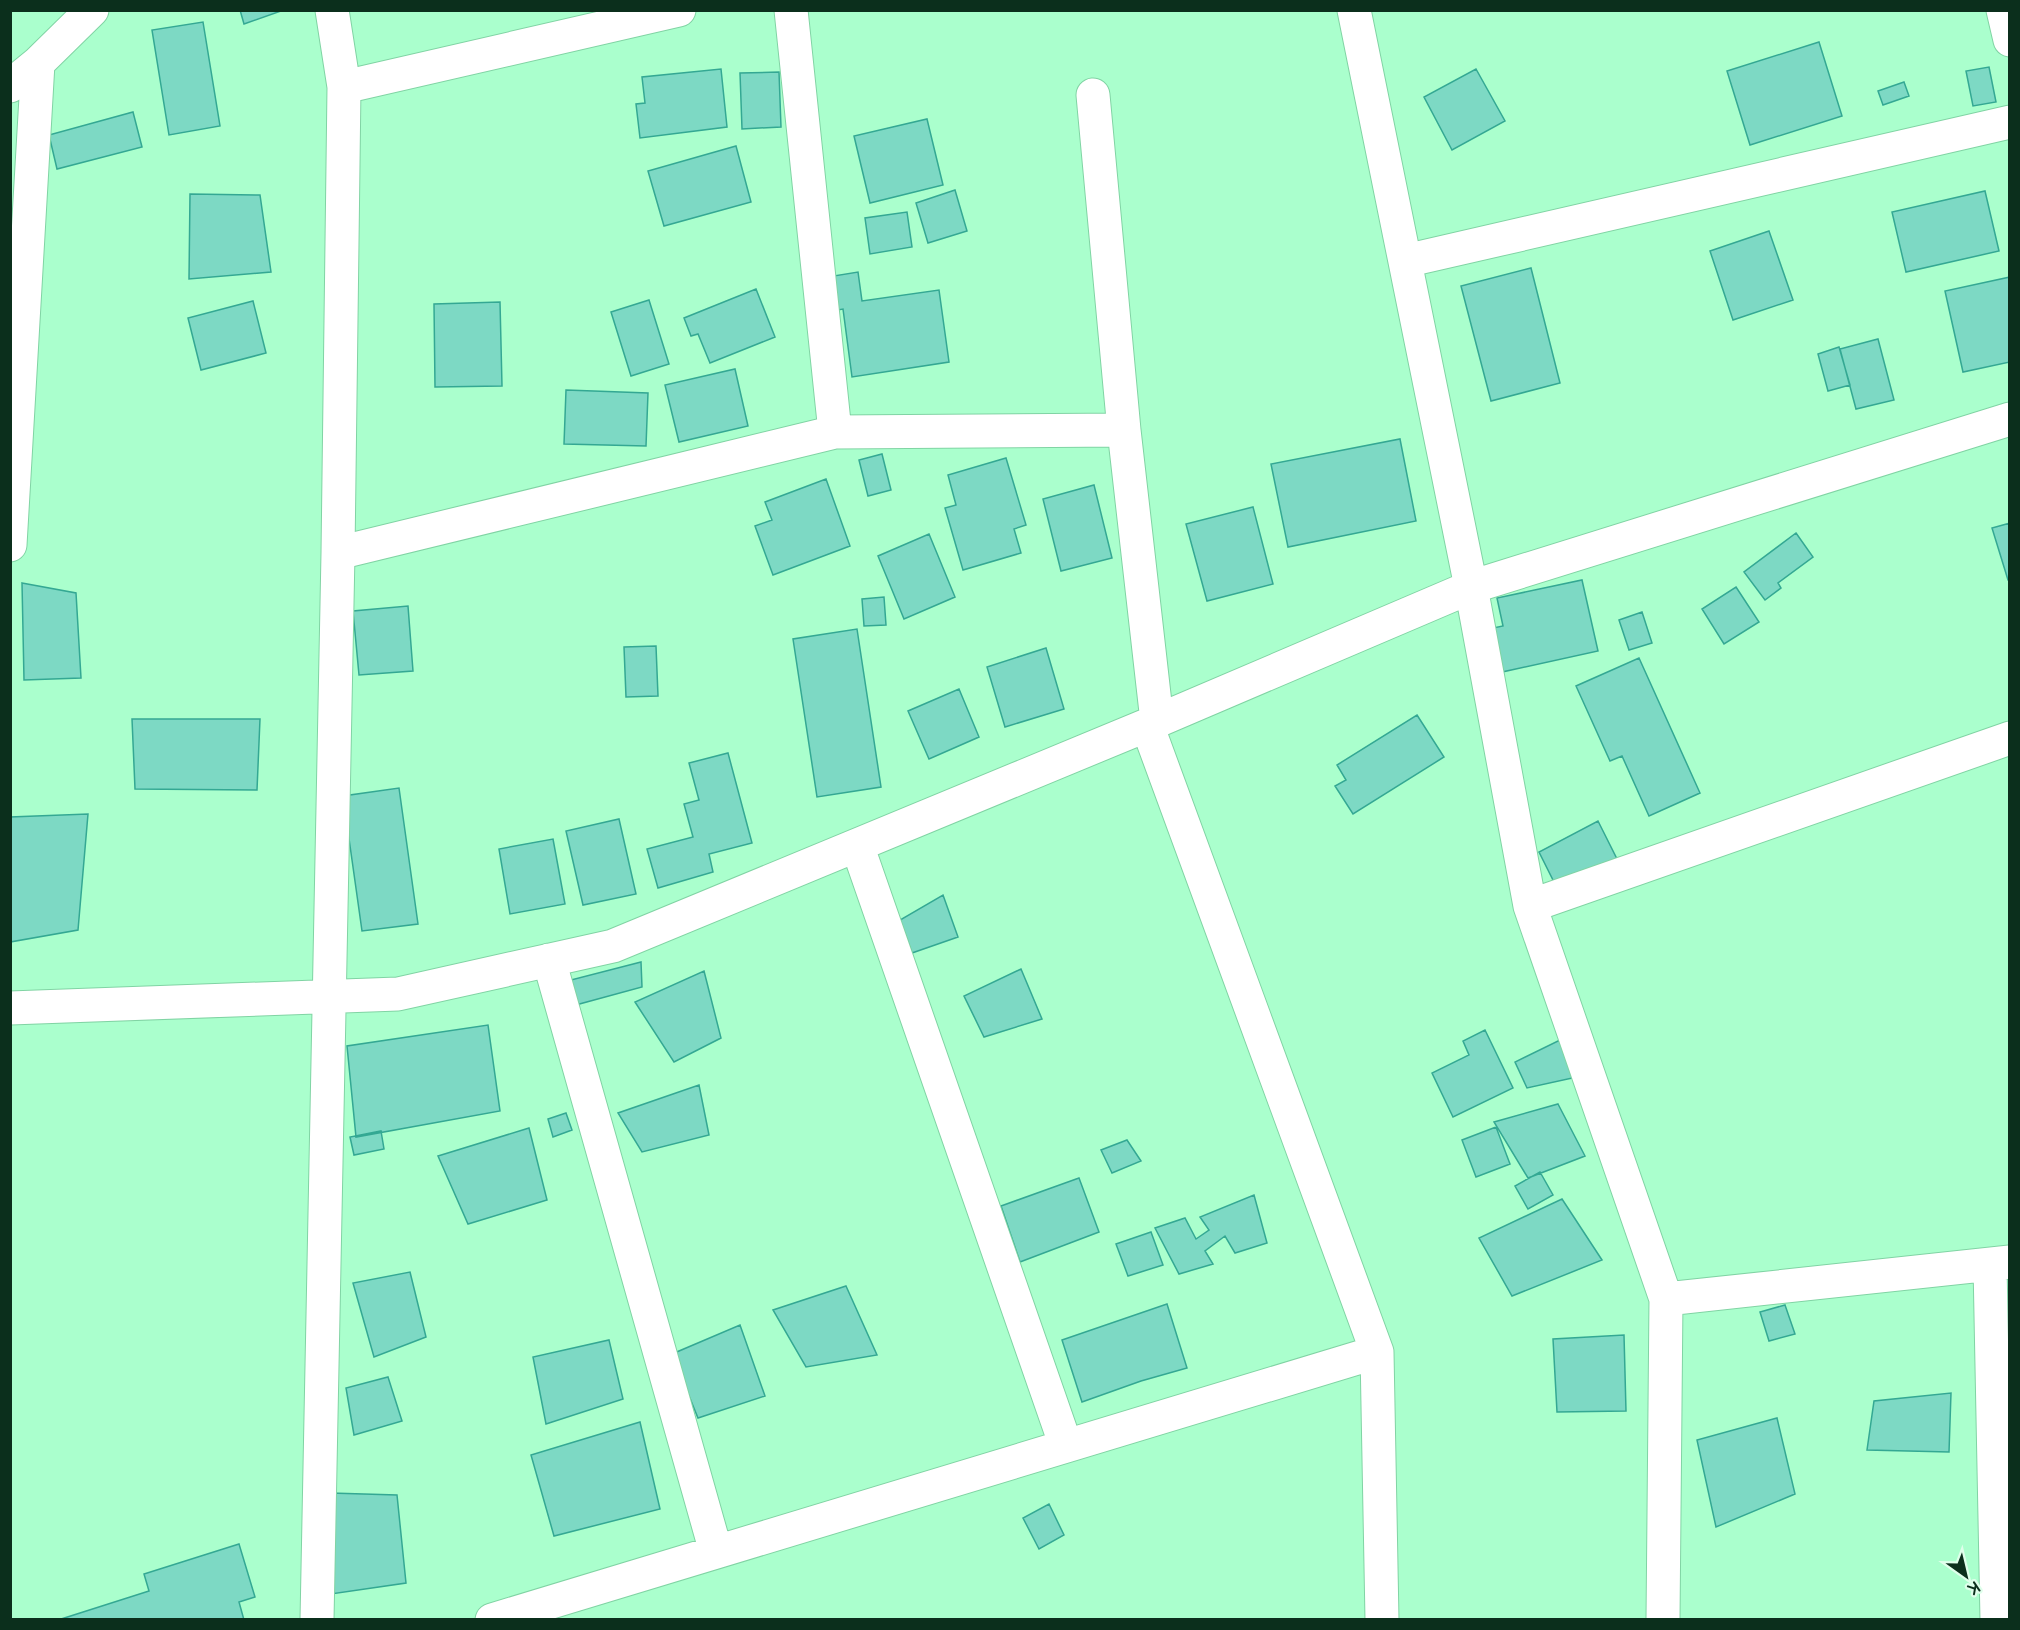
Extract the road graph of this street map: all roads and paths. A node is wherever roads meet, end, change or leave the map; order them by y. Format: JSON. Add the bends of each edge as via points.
{"nodes":[{"id":1,"x":92,"y":10,"type":"edge"},
{"id":2,"x":332,"y":10,"type":"edge"},
{"id":3,"x":679,"y":10,"type":"edge"},
{"id":4,"x":791,"y":10,"type":"edge"},
{"id":5,"x":1354,"y":10,"type":"edge"},
{"id":6,"x":2003,"y":10,"type":"edge"},
{"id":7,"x":2010,"y":40,"type":"edge"},
{"id":8,"x":38,"y":63,"type":"junction"},
{"id":9,"x":10,"y":86,"type":"edge"},
{"id":10,"x":344,"y":87,"type":"junction"},
{"id":11,"x":1093,"y":95,"type":"dead end"},
{"id":12,"x":2010,"y":122,"type":"edge"},
{"id":13,"x":1405,"y":261,"type":"junction"},
{"id":14,"x":2010,"y":419,"type":"edge"},
{"id":15,"x":1124,"y":430,"type":"junction"},
{"id":16,"x":835,"y":432,"type":"junction"},
{"id":17,"x":10,"y":545,"type":"edge"},
{"id":18,"x":338,"y":553,"type":"junction"},
{"id":19,"x":1471,"y":587,"type":"junction"},
{"id":20,"x":1152,"y":723,"type":"junction"},
{"id":21,"x":2010,"y":738,"type":"edge"},
{"id":22,"x":857,"y":845,"type":"junction"},
{"id":23,"x":1530,"y":906,"type":"junction"},
{"id":24,"x":549,"y":960,"type":"junction"},
{"id":25,"x":329,"y":996,"type":"junction"},
{"id":26,"x":10,"y":1008,"type":"edge"},
{"id":27,"x":2000,"y":1263,"type":"edge"},
{"id":28,"x":1666,"y":1299,"type":"junction"},
{"id":29,"x":1377,"y":1352,"type":"junction"},
{"id":30,"x":1066,"y":1446,"type":"junction"},
{"id":31,"x":716,"y":1552,"type":"junction"},
{"id":32,"x":317,"y":1620,"type":"edge"},
{"id":33,"x":492,"y":1620,"type":"edge"},
{"id":34,"x":1382,"y":1620,"type":"edge"},
{"id":35,"x":1663,"y":1620,"type":"edge"},
{"id":36,"x":1996,"y":1620,"type":"edge"}],
"edges":[{"from":1,"to":8,"type":"street"},
{"from":2,"to":10,"type":"street"},
{"from":3,"to":10,"type":"street"},
{"from":4,"to":16,"type":"street"},
{"from":5,"to":13,"type":"street"},
{"from":6,"to":7,"type":"street"},
{"from":8,"to":9,"type":"street"},
{"from":8,"to":17,"type":"street"},
{"from":10,"to":18,"type":"street"},
{"from":11,"to":15,"type":"street"},
{"from":12,"to":13,"type":"street"},
{"from":13,"to":19,"type":"street"},
{"from":14,"to":19,"type":"street"},
{"from":15,"to":16,"type":"street"},
{"from":15,"to":20,"type":"street"},
{"from":16,"to":18,"type":"street"},
{"from":18,"to":25,"type":"street"},
{"from":19,"to":20,"type":"street"},
{"from":19,"to":23,"type":"street"},
{"from":20,"to":22,"type":"street"},
{"from":20,"to":29,"type":"street"},
{"from":21,"to":23,"type":"street"},
{"from":22,"to":24,"type":"street","via":[[613,946]]},
{"from":22,"to":30,"type":"street"},
{"from":23,"to":28,"type":"street"},
{"from":24,"to":25,"type":"street","via":[[398,994]]},
{"from":24,"to":31,"type":"street"},
{"from":25,"to":26,"type":"street"},
{"from":25,"to":32,"type":"street"},
{"from":27,"to":28,"type":"street"},
{"from":27,"to":36,"type":"street"},
{"from":28,"to":35,"type":"street"},
{"from":29,"to":30,"type":"street"},
{"from":29,"to":34,"type":"street"},
{"from":30,"to":31,"type":"street"},
{"from":31,"to":33,"type":"street"}]}
